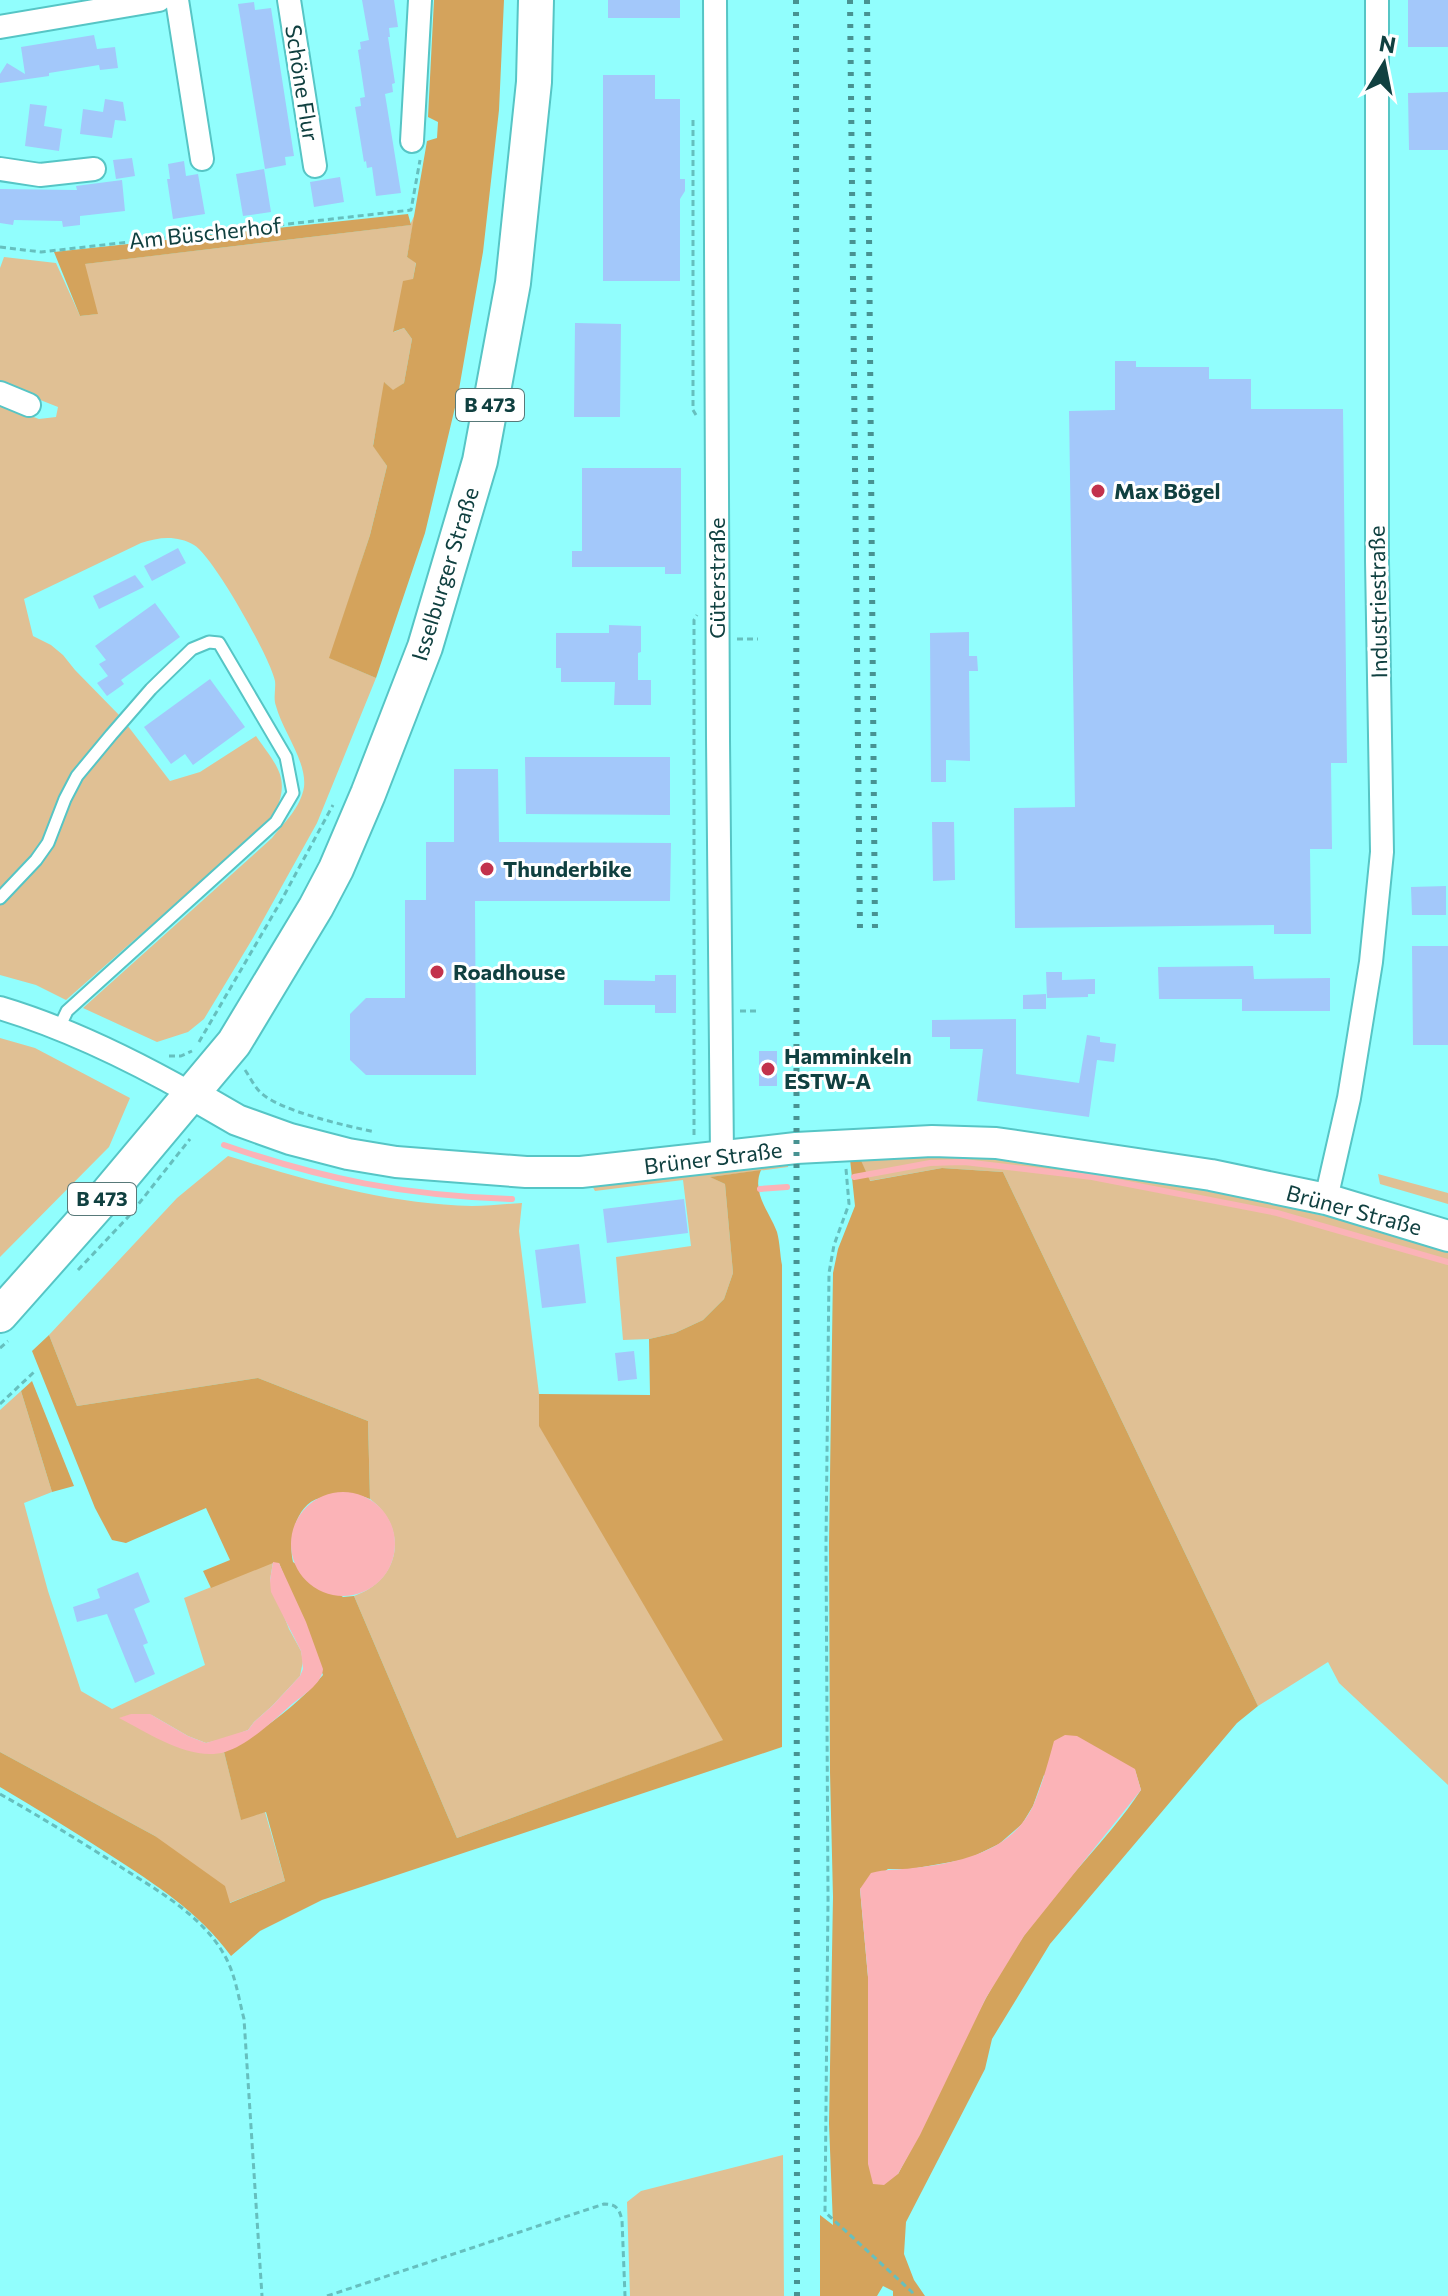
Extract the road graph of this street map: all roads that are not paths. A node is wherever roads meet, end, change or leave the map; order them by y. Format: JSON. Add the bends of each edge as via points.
{"nodes":[{"id":1,"x":159,"y":0,"type":"edge"},
{"id":2,"x":177,"y":0,"type":"edge"},
{"id":3,"x":289,"y":0,"type":"edge"},
{"id":4,"x":420,"y":0,"type":"edge"},
{"id":5,"x":536,"y":0,"type":"edge"},
{"id":6,"x":715,"y":0,"type":"edge"},
{"id":7,"x":1377,"y":0,"type":"edge"},
{"id":8,"x":0,"y":27,"type":"edge"},
{"id":9,"x":412,"y":141,"type":"road end"},
{"id":10,"x":202,"y":159,"type":"dead end"},
{"id":11,"x":315,"y":166,"type":"dead end"},
{"id":12,"x":0,"y":169,"type":"edge"},
{"id":13,"x":94,"y":169,"type":"dead end"},
{"id":14,"x":0,"y":393,"type":"edge"},
{"id":15,"x":29,"y":405,"type":"dead end"},
{"id":16,"x":0,"y":898,"type":"edge"},
{"id":17,"x":0,"y":1008,"type":"edge"},
{"id":18,"x":58,"y":1030,"type":"junction"},
{"id":19,"x":192,"y":1094,"type":"junction"},
{"id":20,"x":722,"y":1156,"type":"junction"},
{"id":21,"x":1326,"y":1199,"type":"junction"},
{"id":22,"x":1448,"y":1236,"type":"edge"},
{"id":23,"x":0,"y":1315,"type":"edge"}],
"edges":[{"from":1,"to":8,"type":"street"},
{"from":2,"to":10,"type":"street"},
{"from":3,"to":11,"type":"street","name":"Schöne Flur"},
{"from":4,"to":9,"type":"street"},
{"from":5,"to":19,"type":"main road","name":"Isselburger Straße","number":"B 473","via":[[534,82],[513,283],[480,461],[425,647],[336,869],[234,1043]]},
{"from":6,"to":20,"type":"street","name":"Güterstraße"},
{"from":7,"to":21,"type":"street","name":"Industriestraße","via":[[1382,852],[1364,1009]]},
{"from":12,"to":13,"type":"street","via":[[40,175]]},
{"from":14,"to":15,"type":"street"},
{"from":16,"to":18,"type":"lane","via":[[48,843],[77,776],[111,735],[192,649],[219,643],[286,757],[293,793],[276,822],[67,1011]]},
{"from":17,"to":18,"type":"street","name":"Brüner Straße"},
{"from":18,"to":19,"type":"street","name":"Brüner Straße"},
{"from":19,"to":20,"type":"main road","name":"Brüner Straße","via":[[237,1120],[290,1139],[396,1162],[581,1172]]},
{"from":19,"to":23,"type":"main road","number":"B 473"},
{"from":20,"to":21,"type":"main road","name":"Brüner Straße","via":[[843,1145],[996,1143],[1211,1175]]},
{"from":21,"to":22,"type":"main road","name":"Brüner Straße"}]}
